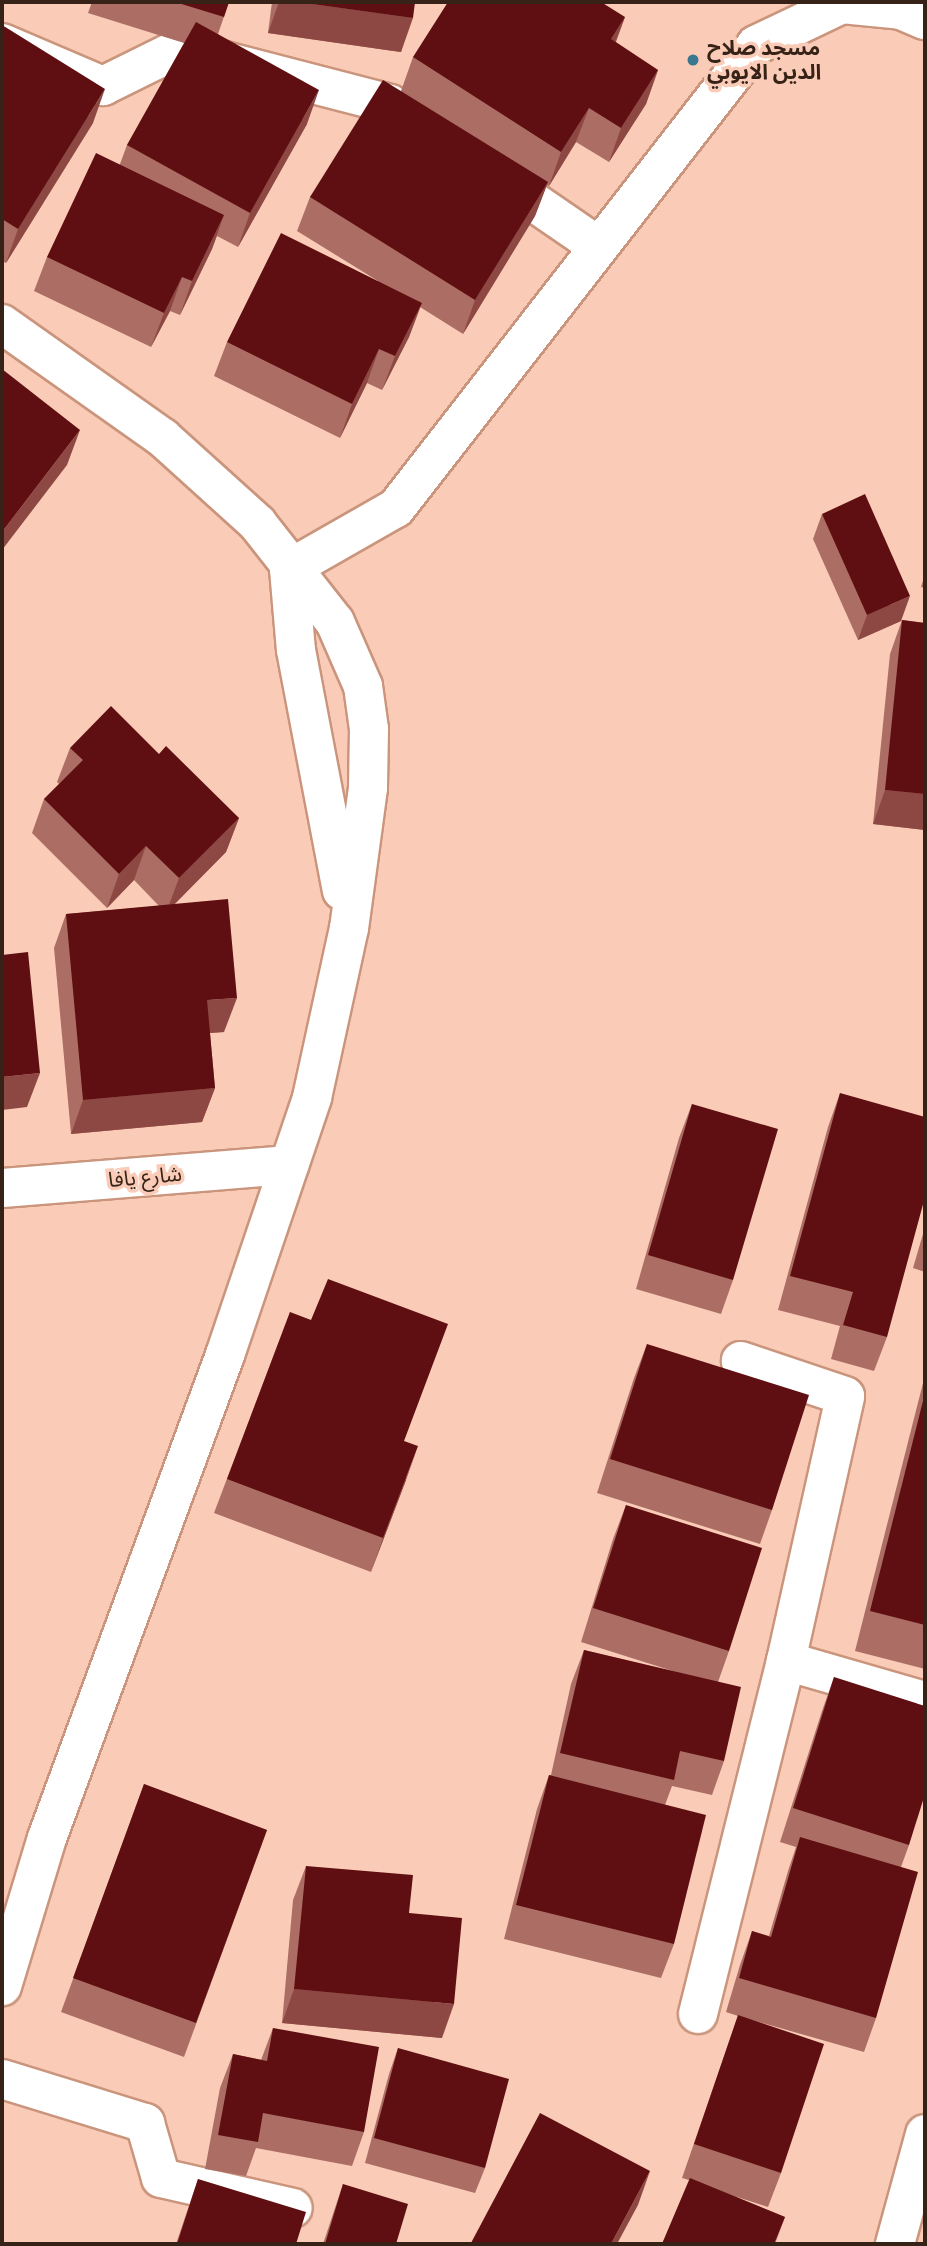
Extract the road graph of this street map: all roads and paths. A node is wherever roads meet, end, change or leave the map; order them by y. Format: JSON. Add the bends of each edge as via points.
{"nodes":[{"id":1,"x":842,"y":3,"type":"edge"},
{"id":2,"x":925,"y":20,"type":"edge"},
{"id":3,"x":2,"y":43,"type":"edge"},
{"id":4,"x":598,"y":246,"type":"junction"},
{"id":5,"x":2,"y":324,"type":"edge"},
{"id":6,"x":289,"y":569,"type":"junction"},
{"id":7,"x":349,"y":928,"type":"junction"},
{"id":8,"x":289,"y":1165,"type":"junction"},
{"id":9,"x":2,"y":1188,"type":"edge"},
{"id":10,"x":741,"y":1361,"type":"dead end"},
{"id":11,"x":786,"y":1661,"type":"junction"},
{"id":12,"x":925,"y":1701,"type":"edge"},
{"id":13,"x":2,"y":1986,"type":"edge"},
{"id":14,"x":698,"y":2014,"type":"dead end"},
{"id":15,"x":2,"y":2079,"type":"edge"},
{"id":16,"x":925,"y":2134,"type":"edge"},
{"id":17,"x":293,"y":2208,"type":"edge"},
{"id":18,"x":895,"y":2244,"type":"edge"}],
"edges":[{"from":1,"to":2,"type":"street","via":[[901,10]]},
{"from":1,"to":4,"type":"street","via":[[756,45]]},
{"from":3,"to":4,"type":"street","via":[[103,86],[178,49],[390,104]]},
{"from":4,"to":6,"type":"street","via":[[396,508]]},
{"from":5,"to":6,"type":"street","via":[[163,438],[257,523]]},
{"from":6,"to":7,"type":"street","via":[[296,650]]},
{"from":6,"to":7,"type":"street","via":[[335,622],[363,686],[369,729],[368,788]]},
{"from":7,"to":8,"type":"street","via":[[312,1098]]},
{"from":8,"to":9,"type":"street","name":"شارع يافا"},
{"from":8,"to":13,"type":"street","via":[[225,1354],[47,1838]]},
{"from":10,"to":11,"type":"street","via":[[845,1396]]},
{"from":11,"to":12,"type":"street"},
{"from":11,"to":14,"type":"street"},
{"from":15,"to":17,"type":"street","via":[[145,2123],[161,2178]]},
{"from":16,"to":18,"type":"street"}]}
